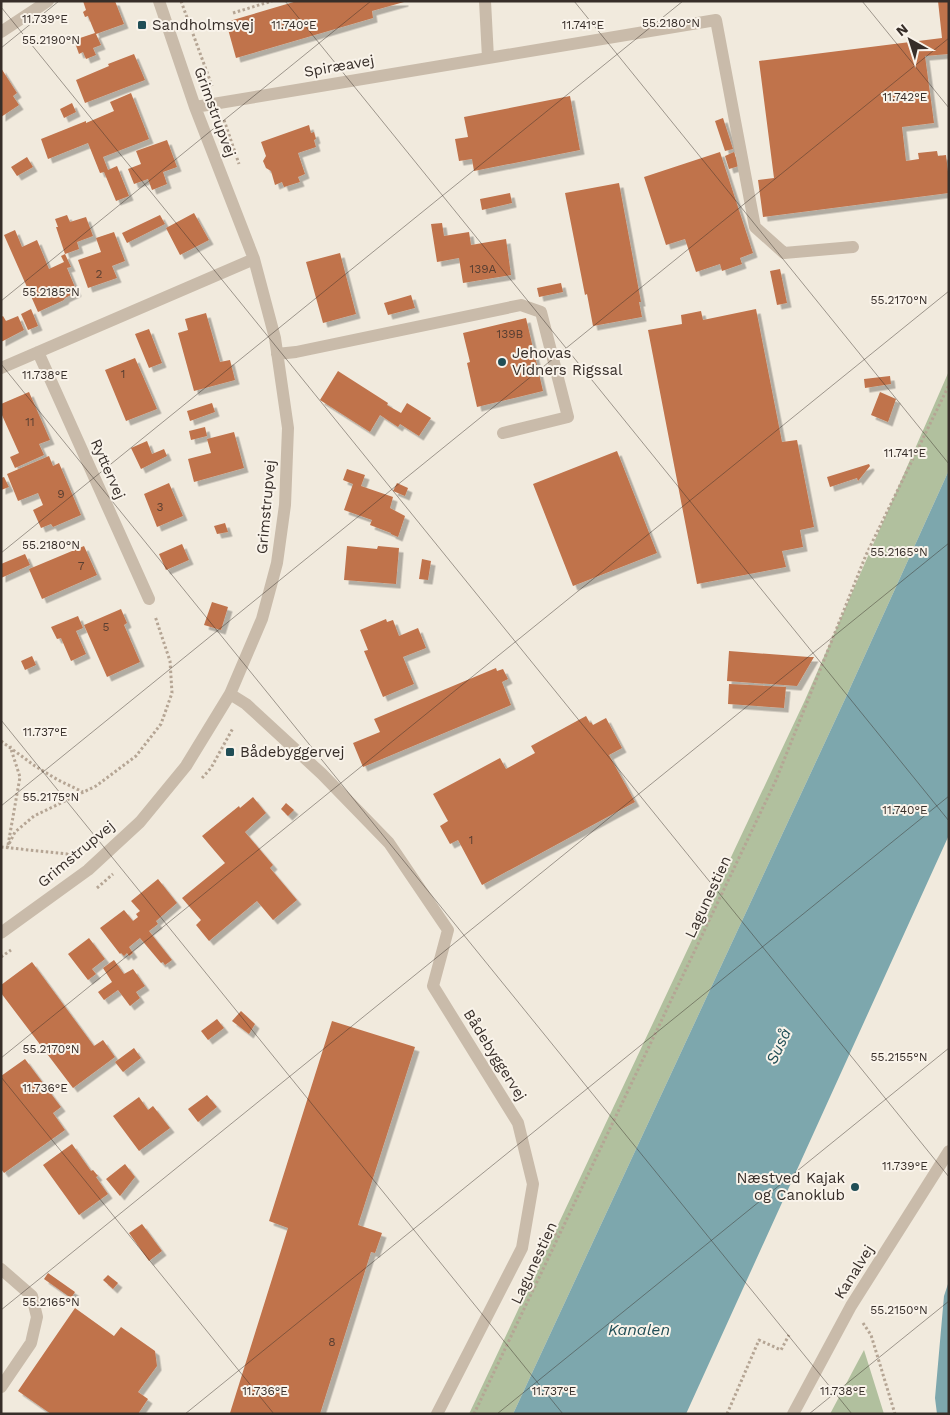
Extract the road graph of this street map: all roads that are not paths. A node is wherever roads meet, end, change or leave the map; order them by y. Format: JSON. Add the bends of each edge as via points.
{"nodes":[{"id":1,"x":48,"y":1,"type":"edge"},
{"id":2,"x":159,"y":1,"type":"edge"},
{"id":3,"x":485,"y":1,"type":"edge"},
{"id":4,"x":1,"y":32,"type":"edge"},
{"id":5,"x":488,"y":58,"type":"junction"},
{"id":6,"x":195,"y":107,"type":"junction"},
{"id":7,"x":853,"y":247,"type":"dead end"},
{"id":8,"x":254,"y":259,"type":"junction"},
{"id":9,"x":38,"y":352,"type":"junction"},
{"id":10,"x":277,"y":354,"type":"junction"},
{"id":11,"x":1,"y":368,"type":"edge"},
{"id":12,"x":503,"y":433,"type":"dead end"},
{"id":13,"x":149,"y":599,"type":"road end"},
{"id":14,"x":230,"y":694,"type":"junction"},
{"id":15,"x":1,"y":933,"type":"edge"},
{"id":16,"x":949,"y":1151,"type":"edge"},
{"id":17,"x":1,"y":1270,"type":"edge"},
{"id":18,"x":1,"y":1387,"type":"edge"},
{"id":19,"x":437,"y":1414,"type":"edge"},
{"id":20,"x":793,"y":1414,"type":"edge"}],
"edges":[{"from":1,"to":4,"type":"street"},
{"from":2,"to":6,"type":"street","name":"Grimstrupvej"},
{"from":3,"to":5,"type":"street"},
{"from":5,"to":6,"type":"street","name":"Spiræavej"},
{"from":5,"to":7,"type":"street","name":"Spiræavej","via":[[716,20],[755,227],[784,253]]},
{"from":6,"to":8,"type":"street","name":"Grimstrupvej"},
{"from":8,"to":9,"type":"street"},
{"from":8,"to":10,"type":"street","name":"Grimstrupvej"},
{"from":9,"to":11,"type":"street"},
{"from":9,"to":13,"type":"street","name":"Ryttervej"},
{"from":10,"to":12,"type":"street","via":[[521,305],[541,312],[568,417]]},
{"from":10,"to":14,"type":"street","name":"Grimstrupvej","via":[[288,428],[286,505],[277,564],[262,620]]},
{"from":14,"to":15,"type":"street","name":"Grimstrupvej","via":[[186,766],[140,822],[88,870]]},
{"from":14,"to":19,"type":"street","name":"Bådebyggervej","via":[[246,704],[322,774],[389,843],[448,930],[433,986],[518,1123],[533,1184],[522,1248]]},
{"from":16,"to":20,"type":"street","name":"Kanalvej","via":[[852,1306]]},
{"from":17,"to":18,"type":"street","via":[[32,1296],[37,1317],[31,1343]]}]}
